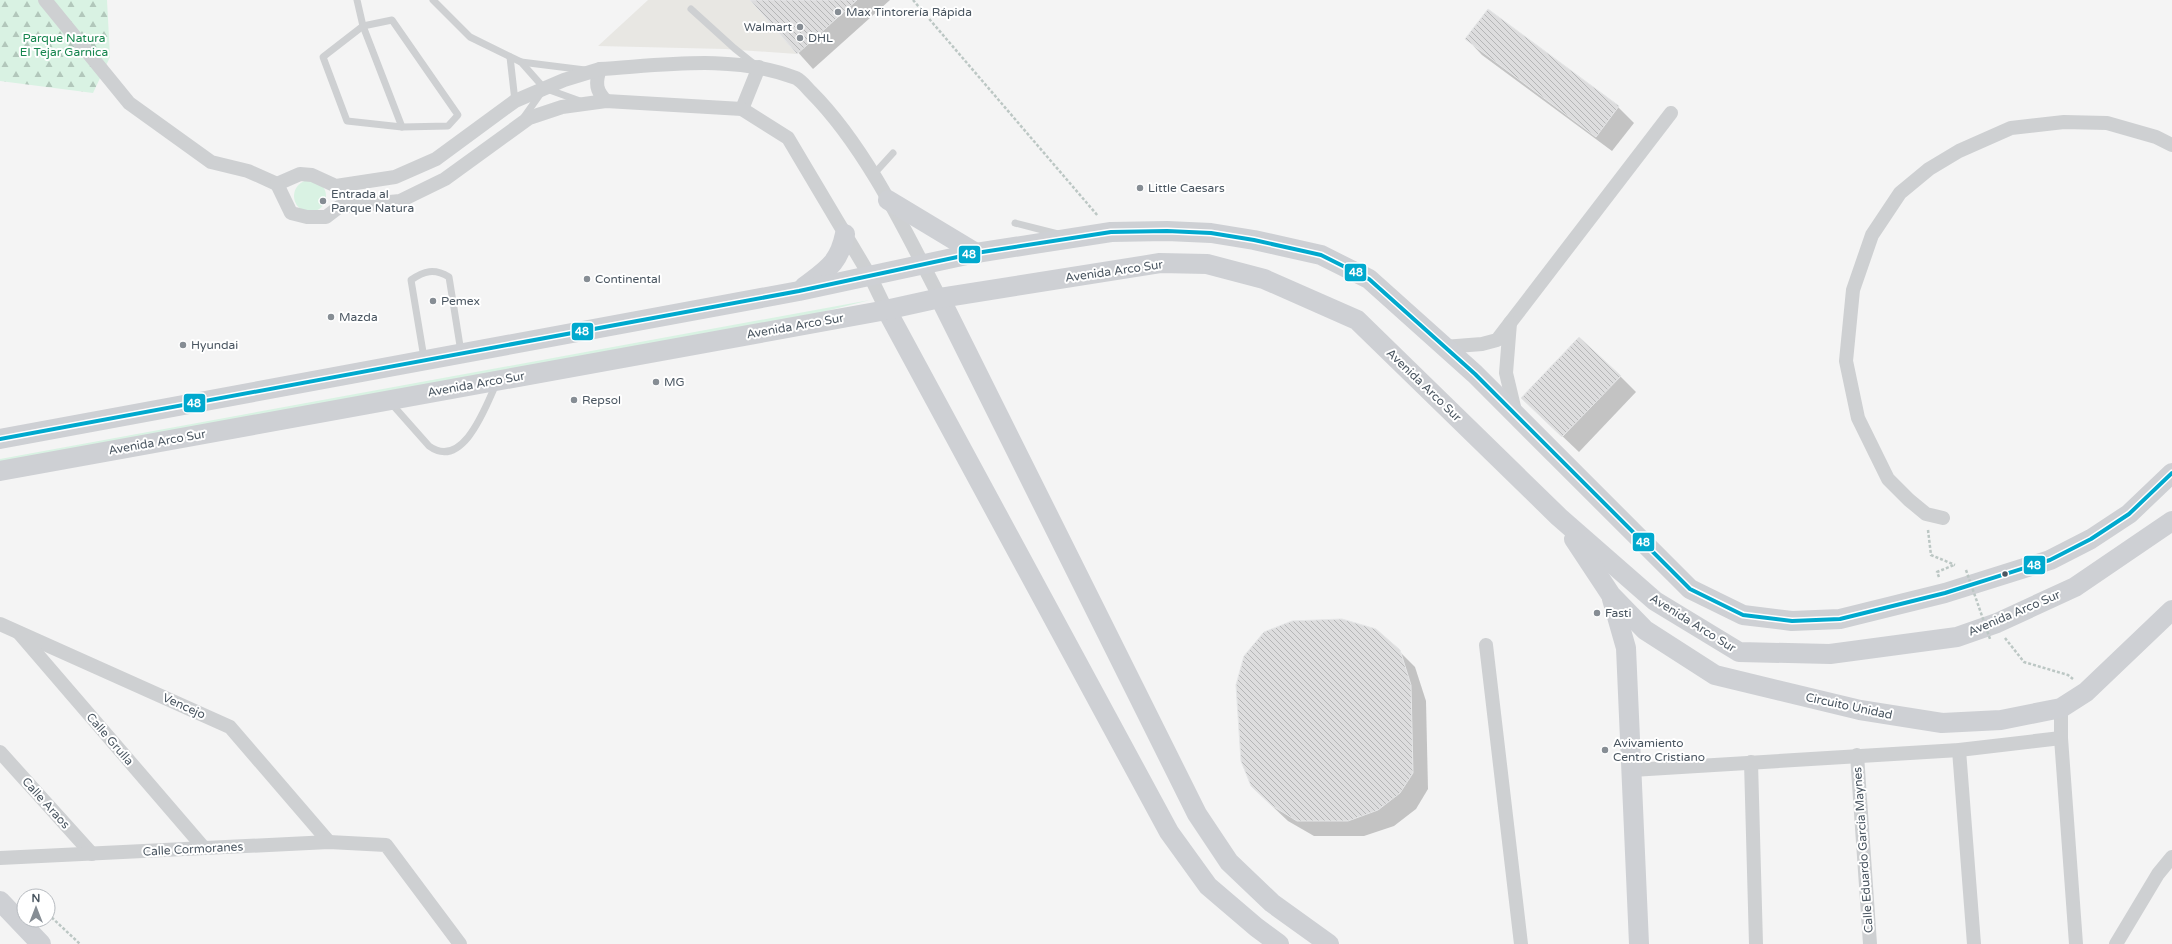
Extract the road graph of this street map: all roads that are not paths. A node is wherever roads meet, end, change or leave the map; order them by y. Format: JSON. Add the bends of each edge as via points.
{"nodes":[{"id":1,"x":45,"y":0,"type":"edge"},
{"id":2,"x":357,"y":0,"type":"edge"},
{"id":3,"x":433,"y":0,"type":"edge"},
{"id":4,"x":691,"y":8,"type":"dead end"},
{"id":5,"x":363,"y":26,"type":"junction"},
{"id":6,"x":510,"y":57,"type":"junction"},
{"id":7,"x":521,"y":62,"type":"junction"},
{"id":8,"x":759,"y":67,"type":"junction"},
{"id":9,"x":596,"y":70,"type":"junction"},
{"id":10,"x":544,"y":88,"type":"junction"},
{"id":11,"x":515,"y":101,"type":"junction"},
{"id":12,"x":606,"y":102,"type":"junction"},
{"id":13,"x":587,"y":104,"type":"junction"},
{"id":14,"x":742,"y":109,"type":"junction"},
{"id":15,"x":1670,"y":113,"type":"dead end"},
{"id":16,"x":402,"y":127,"type":"junction"},
{"id":17,"x":518,"y":127,"type":"junction"},
{"id":18,"x":2172,"y":145,"type":"edge"},
{"id":19,"x":893,"y":153,"type":"dead end"},
{"id":20,"x":873,"y":175,"type":"junction"},
{"id":21,"x":277,"y":184,"type":"junction"},
{"id":22,"x":336,"y":186,"type":"junction"},
{"id":23,"x":888,"y":200,"type":"junction"},
{"id":24,"x":339,"y":207,"type":"junction"},
{"id":25,"x":1015,"y":223,"type":"dead end"},
{"id":26,"x":844,"y":234,"type":"junction"},
{"id":27,"x":1070,"y":237,"type":"junction"},
{"id":28,"x":976,"y":253,"type":"junction"},
{"id":29,"x":923,"y":264,"type":"junction"},
{"id":30,"x":870,"y":276,"type":"junction"},
{"id":31,"x":799,"y":291,"type":"junction"},
{"id":32,"x":940,"y":298,"type":"junction"},
{"id":33,"x":886,"y":309,"type":"junction"},
{"id":34,"x":1510,"y":323,"type":"junction"},
{"id":35,"x":1444,"y":347,"type":"junction"},
{"id":36,"x":462,"y":354,"type":"junction"},
{"id":37,"x":424,"y":361,"type":"junction"},
{"id":38,"x":498,"y":380,"type":"junction"},
{"id":39,"x":389,"y":400,"type":"junction"},
{"id":40,"x":1516,"y":417,"type":"junction"},
{"id":41,"x":0,"y":439,"type":"edge"},
{"id":42,"x":0,"y":471,"type":"edge"},
{"id":43,"x":2172,"y":473,"type":"edge"},
{"id":44,"x":1559,"y":517,"type":"junction"},
{"id":45,"x":1943,"y":518,"type":"dead end"},
{"id":46,"x":2172,"y":521,"type":"edge"},
{"id":47,"x":1610,"y":595,"type":"junction"},
{"id":48,"x":1655,"y":601,"type":"junction"},
{"id":49,"x":2172,"y":610,"type":"edge"},
{"id":50,"x":0,"y":624,"type":"edge"},
{"id":51,"x":16,"y":630,"type":"junction"},
{"id":52,"x":1486,"y":645,"type":"dead end"},
{"id":53,"x":2061,"y":708,"type":"junction"},
{"id":54,"x":2061,"y":738,"type":"junction"},
{"id":55,"x":1959,"y":750,"type":"junction"},
{"id":56,"x":0,"y":752,"type":"edge"},
{"id":57,"x":1857,"y":755,"type":"junction"},
{"id":58,"x":1751,"y":762,"type":"junction"},
{"id":59,"x":1632,"y":770,"type":"junction"},
{"id":60,"x":329,"y":842,"type":"junction"},
{"id":61,"x":204,"y":848,"type":"junction"},
{"id":62,"x":92,"y":854,"type":"junction"},
{"id":63,"x":2172,"y":857,"type":"edge"},
{"id":64,"x":0,"y":858,"type":"edge"},
{"id":65,"x":0,"y":901,"type":"edge"},
{"id":66,"x":41,"y":944,"type":"edge"},
{"id":67,"x":460,"y":944,"type":"edge"},
{"id":68,"x":1279,"y":944,"type":"edge"},
{"id":69,"x":1329,"y":944,"type":"edge"},
{"id":70,"x":1522,"y":944,"type":"edge"},
{"id":71,"x":1639,"y":944,"type":"edge"},
{"id":72,"x":1756,"y":944,"type":"edge"},
{"id":73,"x":1870,"y":944,"type":"edge"},
{"id":74,"x":1974,"y":944,"type":"edge"},
{"id":75,"x":2076,"y":944,"type":"edge"},
{"id":76,"x":2116,"y":944,"type":"edge"}],
"edges":[{"from":1,"to":21,"type":"street","via":[[129,103],[211,162],[248,171]]},
{"from":2,"to":5,"type":"lane"},
{"from":3,"to":6,"type":"lane","via":[[470,37]]},
{"from":4,"to":8,"type":"lane","via":[[734,48]]},
{"from":5,"to":16,"type":"lane"},
{"from":5,"to":16,"type":"lane","via":[[323,57],[347,121]]},
{"from":5,"to":16,"type":"lane","via":[[392,20],[458,115],[448,126]]},
{"from":6,"to":7,"type":"lane"},
{"from":6,"to":11,"type":"lane"},
{"from":7,"to":9,"type":"lane"},
{"from":7,"to":10,"type":"lane"},
{"from":8,"to":9,"type":"street","via":[[722,62]]},
{"from":8,"to":14,"type":"street"},
{"from":8,"to":20,"type":"street","via":[[798,79],[823,104]]},
{"from":9,"to":10,"type":"street"},
{"from":9,"to":12,"type":"street","via":[[598,93]]},
{"from":10,"to":11,"type":"street"},
{"from":10,"to":13,"type":"lane"},
{"from":10,"to":17,"type":"lane"},
{"from":11,"to":22,"type":"street","via":[[436,159],[395,178]]},
{"from":12,"to":13,"type":"street"},
{"from":12,"to":14,"type":"street"},
{"from":13,"to":17,"type":"street","via":[[562,107],[530,118]]},
{"from":14,"to":26,"type":"street","via":[[788,138]]},
{"from":15,"to":34,"type":"street"},
{"from":17,"to":24,"type":"street","via":[[444,179],[400,201]]},
{"from":18,"to":45,"type":"street","via":[[2156,137],[2107,123],[2064,122],[2011,128],[1959,151],[1929,169],[1900,193],[1872,235],[1853,290],[1846,361],[1858,418],[1888,479],[1926,514]]},
{"from":19,"to":20,"type":"lane"},
{"from":20,"to":23,"type":"street"},
{"from":21,"to":22,"type":"street","via":[[300,174],[312,175]]},
{"from":21,"to":24,"type":"street","via":[[291,213],[306,217],[326,217]]},
{"from":22,"to":24,"type":"street"},
{"from":23,"to":28,"type":"main road"},
{"from":23,"to":29,"type":"street"},
{"from":25,"to":27,"type":"lane"},
{"from":26,"to":30,"type":"street"},
{"from":26,"to":31,"type":"main road","via":[[842,250],[831,266]]},
{"from":27,"to":28,"type":"main road"},
{"from":27,"to":35,"type":"main road","via":[[1111,232],[1210,233],[1321,255],[1369,279]]},
{"from":28,"to":29,"type":"main road"},
{"from":29,"to":30,"type":"main road"},
{"from":29,"to":32,"type":"street"},
{"from":30,"to":31,"type":"main road"},
{"from":30,"to":33,"type":"street"},
{"from":31,"to":36,"type":"main road"},
{"from":32,"to":33,"type":"main road","name":"Avenida Arco Sur"},
{"from":32,"to":44,"type":"main road","name":"Avenida Arco Sur","via":[[1160,263],[1207,264],[1264,279],[1357,320]]},
{"from":32,"to":69,"type":"main road","via":[[1197,814],[1229,862],[1272,903]]},
{"from":33,"to":38,"type":"main road","name":"Avenida Arco Sur"},
{"from":33,"to":68,"type":"main road","via":[[1169,832],[1208,886]]},
{"from":34,"to":35,"type":"street","via":[[1497,340],[1482,344]]},
{"from":34,"to":40,"type":"street","via":[[1506,373]]},
{"from":35,"to":40,"type":"main road","via":[[1475,374]]},
{"from":36,"to":37,"type":"main road"},
{"from":36,"to":37,"type":"lane","via":[[448,277],[440,271],[422,272],[411,280]]},
{"from":37,"to":41,"type":"main road"},
{"from":38,"to":39,"type":"main road","name":"Avenida Arco Sur"},
{"from":38,"to":39,"type":"lane","via":[[478,422],[462,445],[453,450],[438,451],[429,446]]},
{"from":39,"to":42,"type":"main road","name":"Avenida Arco Sur"},
{"from":40,"to":43,"type":"main road","via":[[1690,589],[1743,615],[1792,620],[1840,619],[1945,593],[2050,560],[2091,539],[2129,514]]},
{"from":44,"to":47,"type":"main road","name":"Circuito Unidad"},
{"from":44,"to":48,"type":"main road","name":"Avenida Arco Sur"},
{"from":46,"to":48,"type":"main road","name":"Avenida Arco Sur","via":[[2075,587],[1997,623],[1957,637],[1830,654],[1739,652]]},
{"from":47,"to":48,"type":"main road","via":[[1628,592]]},
{"from":47,"to":53,"type":"main road","name":"Circuito Unidad","via":[[1644,630],[1715,675],[1860,710],[1942,723],[2001,720]]},
{"from":47,"to":59,"type":"main road","via":[[1626,648]]},
{"from":49,"to":53,"type":"main road","name":"Circuito Unidad","via":[[2086,692]]},
{"from":50,"to":51,"type":"street","name":"Vencejo"},
{"from":51,"to":60,"type":"street","name":"Vencejo","via":[[230,727]]},
{"from":51,"to":61,"type":"street","name":"Calle Grulla"},
{"from":52,"to":70,"type":"street"},
{"from":53,"to":54,"type":"street"},
{"from":54,"to":55,"type":"street"},
{"from":54,"to":75,"type":"street"},
{"from":55,"to":57,"type":"street"},
{"from":55,"to":74,"type":"street"},
{"from":56,"to":62,"type":"street","name":"Calle Araos"},
{"from":57,"to":58,"type":"street"},
{"from":57,"to":73,"type":"street","name":"Calle Eduardo García Maynes"},
{"from":58,"to":59,"type":"street"},
{"from":58,"to":72,"type":"street"},
{"from":59,"to":71,"type":"main road"},
{"from":60,"to":61,"type":"street","name":"Calle Cormoranes"},
{"from":60,"to":67,"type":"street","name":"Calle Cormoranes","via":[[386,845]]},
{"from":61,"to":62,"type":"street","name":"Calle Cormoranes"},
{"from":62,"to":64,"type":"street","name":"Calle Cormoranes"},
{"from":63,"to":76,"type":"street","via":[[2158,874]]},
{"from":65,"to":66,"type":"main road"}]}
